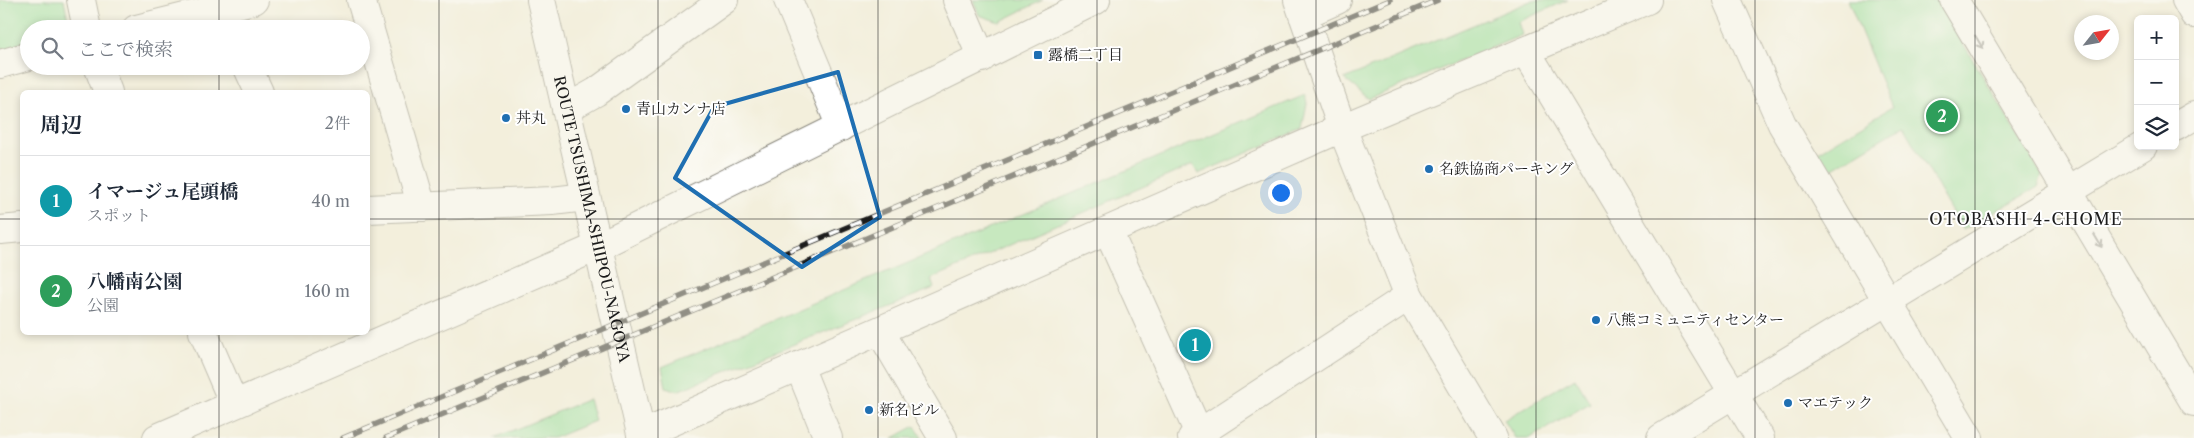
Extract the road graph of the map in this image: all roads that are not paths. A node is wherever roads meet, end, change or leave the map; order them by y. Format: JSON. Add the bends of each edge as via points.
{"nodes":[{"id":1,"x":81,"y":0,"type":"edge"},
{"id":2,"x":254,"y":0,"type":"edge"},
{"id":3,"x":361,"y":0,"type":"edge"},
{"id":4,"x":542,"y":0,"type":"edge"},
{"id":5,"x":724,"y":0,"type":"edge"},
{"id":6,"x":788,"y":0,"type":"edge"},
{"id":7,"x":957,"y":0,"type":"edge"},
{"id":8,"x":1096,"y":0,"type":"edge"},
{"id":9,"x":1337,"y":0,"type":"edge"},
{"id":10,"x":1646,"y":0,"type":"edge"},
{"id":11,"x":1727,"y":0,"type":"edge"},
{"id":12,"x":1954,"y":0,"type":"edge"},
{"id":13,"x":2186,"y":0,"type":"edge"},
{"id":14,"x":1300,"y":8,"type":"edge"},
{"id":15,"x":223,"y":13,"type":"edge"},
{"id":16,"x":2194,"y":14,"type":"edge"},
{"id":17,"x":85,"y":20,"type":"edge"},
{"id":18,"x":185,"y":20,"type":"edge"},
{"id":19,"x":367,"y":20,"type":"edge"},
{"id":20,"x":370,"y":31,"type":"edge"},
{"id":21,"x":1526,"y":51,"type":"junction"},
{"id":22,"x":20,"y":58,"type":"edge"},
{"id":23,"x":982,"y":58,"type":"junction"},
{"id":24,"x":0,"y":64,"type":"edge"},
{"id":25,"x":101,"y":75,"type":"edge"},
{"id":26,"x":251,"y":75,"type":"edge"},
{"id":27,"x":107,"y":90,"type":"edge"},
{"id":28,"x":258,"y":90,"type":"edge"},
{"id":29,"x":566,"y":109,"type":"junction"},
{"id":30,"x":2194,"y":116,"type":"edge"},
{"id":31,"x":2179,"y":125,"type":"edge"},
{"id":32,"x":841,"y":127,"type":"junction"},
{"id":33,"x":1342,"y":128,"type":"junction"},
{"id":34,"x":2137,"y":150,"type":"edge"},
{"id":35,"x":2068,"y":192,"type":"junction"},
{"id":36,"x":586,"y":197,"type":"junction"},
{"id":37,"x":422,"y":207,"type":"junction"},
{"id":38,"x":370,"y":210,"type":"edge"},
{"id":39,"x":20,"y":228,"type":"edge"},
{"id":40,"x":0,"y":230,"type":"edge"},
{"id":41,"x":1108,"y":231,"type":"junction"},
{"id":42,"x":597,"y":247,"type":"junction"},
{"id":43,"x":1409,"y":296,"type":"junction"},
{"id":44,"x":1888,"y":301,"type":"junction"},
{"id":45,"x":880,"y":331,"type":"junction"},
{"id":46,"x":204,"y":335,"type":"edge"},
{"id":47,"x":799,"y":366,"type":"junction"},
{"id":48,"x":1734,"y":394,"type":"junction"},
{"id":49,"x":2194,"y":402,"type":"edge"},
{"id":50,"x":234,"y":404,"type":"junction"},
{"id":51,"x":641,"y":437,"type":"edge"},
{"id":52,"x":1197,"y":437,"type":"edge"},
{"id":53,"x":157,"y":438,"type":"edge"},
{"id":54,"x":828,"y":438,"type":"edge"},
{"id":55,"x":943,"y":438,"type":"edge"},
{"id":56,"x":1493,"y":438,"type":"edge"},
{"id":57,"x":1661,"y":438,"type":"edge"},
{"id":58,"x":1760,"y":438,"type":"edge"},
{"id":59,"x":1969,"y":438,"type":"edge"}],
"edges":[{"from":1,"to":17,"type":"street"},
{"from":2,"to":15,"type":"street"},
{"from":3,"to":19,"type":"street"},
{"from":4,"to":29,"type":"street","name":"ROUTE TSUSHIMA-SHIIPOU-NAGOYA"},
{"from":5,"to":29,"type":"street","via":[[596,92]]},
{"from":6,"to":32,"type":"street"},
{"from":7,"to":23,"type":"street"},
{"from":8,"to":23,"type":"street"},
{"from":9,"to":14,"type":"street"},
{"from":10,"to":21,"type":"street"},
{"from":11,"to":44,"type":"street","via":[[1782,124]]},
{"from":12,"to":35,"type":"street","one_way":true},
{"from":13,"to":16,"type":"street"},
{"from":14,"to":33,"type":"street"},
{"from":15,"to":18,"type":"street"},
{"from":20,"to":37,"type":"street"},
{"from":21,"to":33,"type":"street"},
{"from":21,"to":48,"type":"street"},
{"from":22,"to":24,"type":"street"},
{"from":23,"to":32,"type":"street"},
{"from":25,"to":27,"type":"street"},
{"from":26,"to":28,"type":"street"},
{"from":29,"to":36,"type":"street","name":"ROUTE TSUSHIMA-SHIIPOU-NAGOYA"},
{"from":30,"to":31,"type":"street"},
{"from":32,"to":42,"type":"street"},
{"from":33,"to":41,"type":"street"},
{"from":33,"to":43,"type":"street"},
{"from":34,"to":35,"type":"street"},
{"from":35,"to":44,"type":"street"},
{"from":35,"to":49,"type":"street","one_way":true},
{"from":36,"to":37,"type":"street"},
{"from":36,"to":42,"type":"street","name":"ROUTE TSUSHIMA-SHIIPOU-NAGOYA"},
{"from":37,"to":38,"type":"street"},
{"from":39,"to":40,"type":"street"},
{"from":41,"to":45,"type":"street"},
{"from":41,"to":52,"type":"street"},
{"from":42,"to":50,"type":"street"},
{"from":42,"to":51,"type":"street","name":"ROUTE TSUSHIMA-SHIIPOU-NAGOYA"},
{"from":43,"to":52,"type":"street"},
{"from":43,"to":56,"type":"street"},
{"from":44,"to":48,"type":"street"},
{"from":44,"to":59,"type":"street"},
{"from":45,"to":47,"type":"street"},
{"from":45,"to":55,"type":"street"},
{"from":46,"to":50,"type":"street"},
{"from":47,"to":51,"type":"street"},
{"from":47,"to":54,"type":"street"},
{"from":48,"to":57,"type":"street"},
{"from":48,"to":58,"type":"street"},
{"from":50,"to":53,"type":"street"}]}
